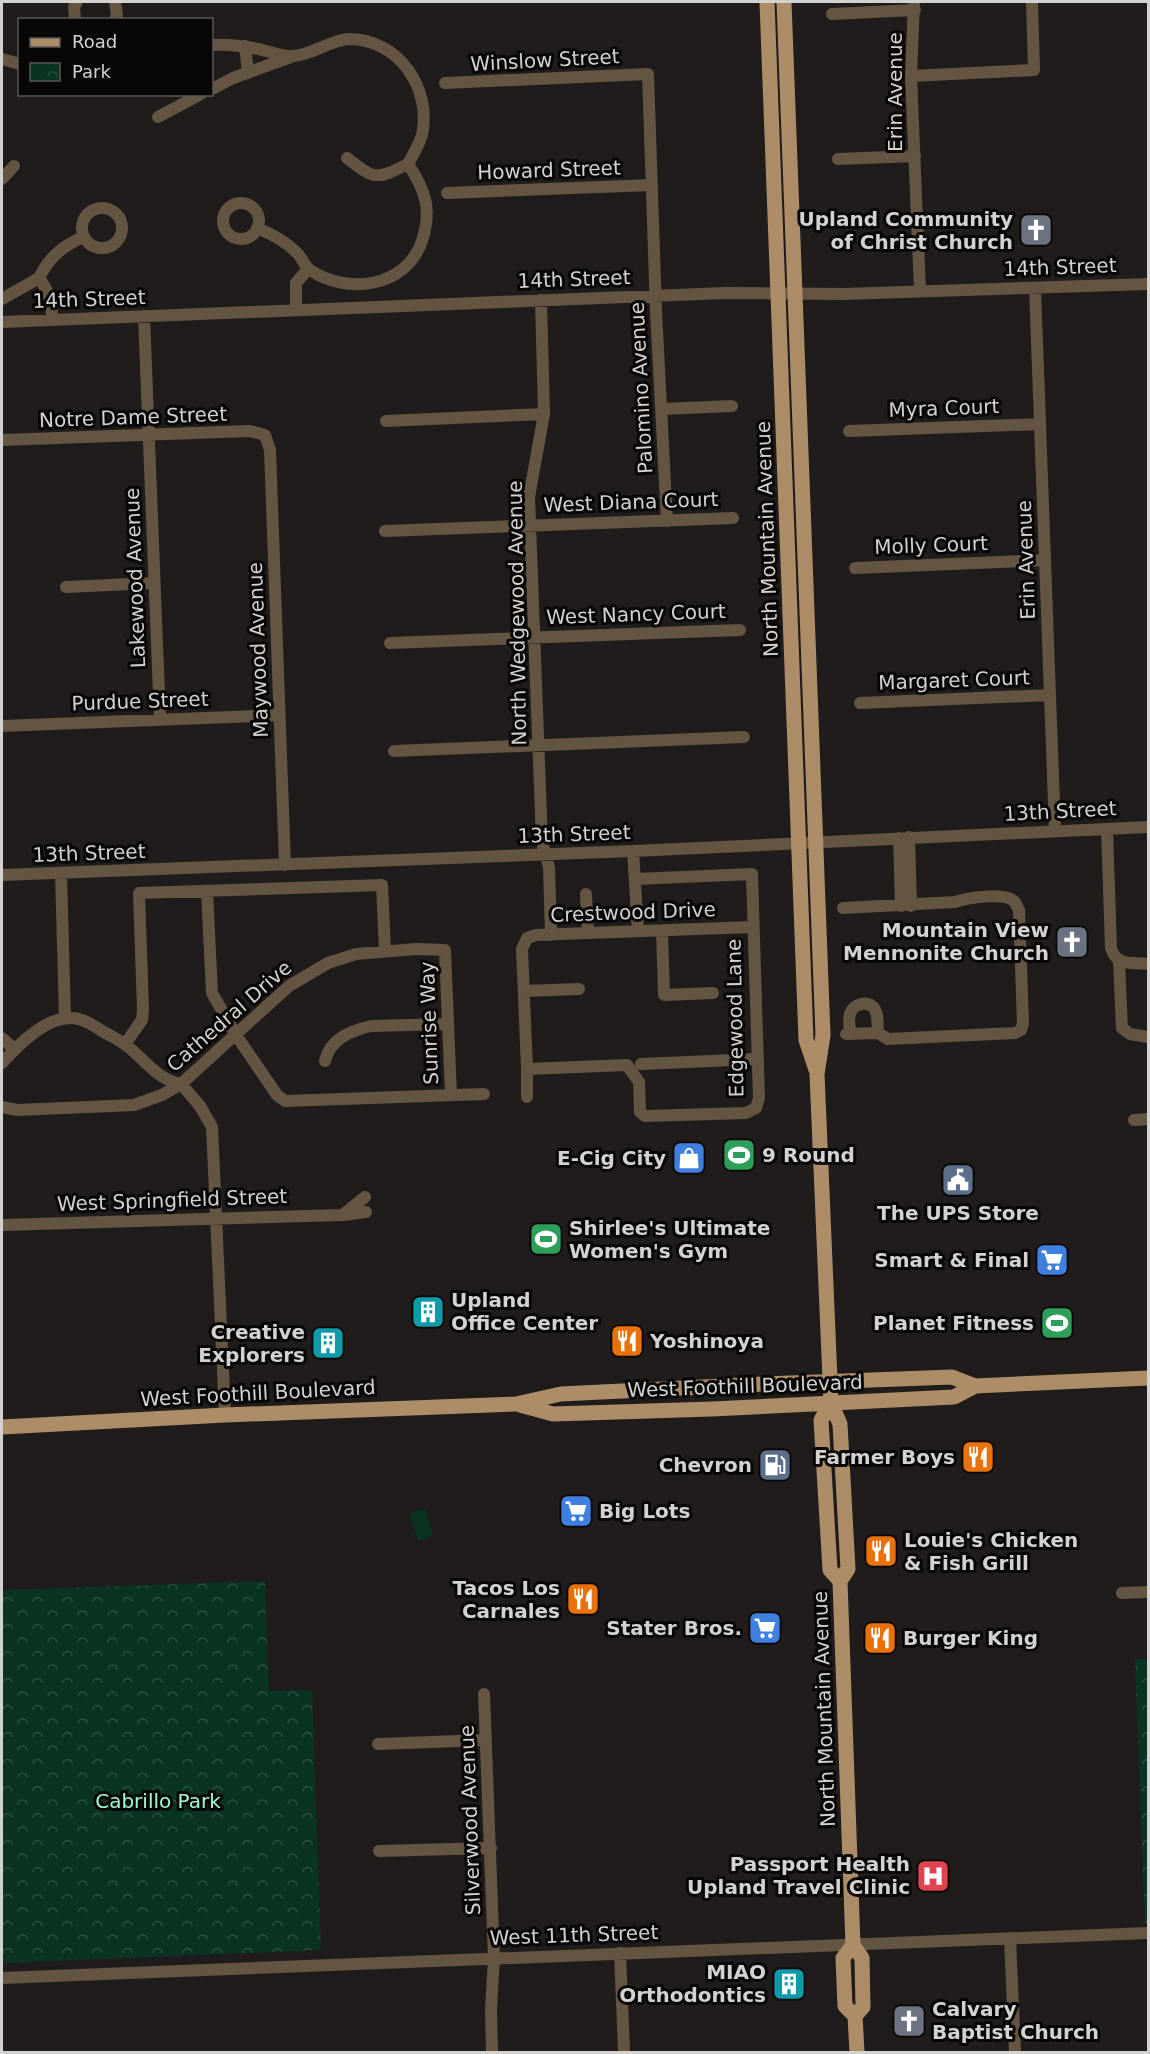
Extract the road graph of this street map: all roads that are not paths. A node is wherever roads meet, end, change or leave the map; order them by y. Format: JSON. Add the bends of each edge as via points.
{"nodes":[{"id":1,"x":76,"y":2,"type":"edge"},
{"id":2,"x":114,"y":2,"type":"edge"},
{"id":3,"x":767,"y":2,"type":"edge"},
{"id":4,"x":784,"y":2,"type":"edge"},
{"id":5,"x":1032,"y":2,"type":"edge"},
{"id":6,"x":914,"y":6,"type":"edge"},
{"id":7,"x":832,"y":14,"type":"dead end"},
{"id":8,"x":75,"y":18,"type":"edge"},
{"id":9,"x":116,"y":18,"type":"edge"},
{"id":10,"x":213,"y":45,"type":"edge"},
{"id":11,"x":245,"y":46,"type":"junction"},
{"id":12,"x":292,"y":57,"type":"junction"},
{"id":13,"x":2,"y":59,"type":"edge"},
{"id":14,"x":18,"y":63,"type":"edge"},
{"id":15,"x":248,"y":73,"type":"junction"},
{"id":16,"x":648,"y":74,"type":"joint"},
{"id":17,"x":911,"y":76,"type":"junction"},
{"id":18,"x":445,"y":83,"type":"dead end"},
{"id":19,"x":213,"y":89,"type":"edge"},
{"id":20,"x":197,"y":96,"type":"edge"},
{"id":21,"x":158,"y":117,"type":"dead end"},
{"id":22,"x":915,"y":156,"type":"junction"},
{"id":23,"x":347,"y":158,"type":"dead end"},
{"id":24,"x":838,"y":159,"type":"dead end"},
{"id":25,"x":408,"y":164,"type":"junction"},
{"id":26,"x":14,"y":166,"type":"dead end"},
{"id":27,"x":2,"y":179,"type":"edge"},
{"id":28,"x":652,"y":185,"type":"junction"},
{"id":29,"x":447,"y":193,"type":"dead end"},
{"id":30,"x":257,"y":228,"type":"dead end"},
{"id":31,"x":83,"y":237,"type":"dead end"},
{"id":32,"x":308,"y":269,"type":"junction"},
{"id":33,"x":39,"y":278,"type":"junction"},
{"id":34,"x":1149,"y":284,"type":"edge"},
{"id":35,"x":1035,"y":288,"type":"junction"},
{"id":36,"x":920,"y":291,"type":"junction"},
{"id":37,"x":778,"y":293,"type":"junction"},
{"id":38,"x":794,"y":293,"type":"junction"},
{"id":39,"x":656,"y":296,"type":"junction"},
{"id":40,"x":2,"y":299,"type":"edge"},
{"id":41,"x":541,"y":300,"type":"junction"},
{"id":42,"x":296,"y":310,"type":"junction"},
{"id":43,"x":144,"y":316,"type":"junction"},
{"id":44,"x":52,"y":319,"type":"junction"},
{"id":45,"x":2,"y":322,"type":"edge"},
{"id":46,"x":732,"y":406,"type":"dead end"},
{"id":47,"x":662,"y":409,"type":"junction"},
{"id":48,"x":544,"y":414,"type":"junction"},
{"id":49,"x":386,"y":421,"type":"dead end"},
{"id":50,"x":1040,"y":424,"type":"junction"},
{"id":51,"x":849,"y":431,"type":"dead end"},
{"id":52,"x":265,"y":435,"type":"joint"},
{"id":53,"x":148,"y":436,"type":"junction"},
{"id":54,"x":2,"y":440,"type":"edge"},
{"id":55,"x":733,"y":518,"type":"dead end"},
{"id":56,"x":667,"y":521,"type":"junction"},
{"id":57,"x":530,"y":525,"type":"junction"},
{"id":58,"x":385,"y":531,"type":"dead end"},
{"id":59,"x":1045,"y":560,"type":"junction"},
{"id":60,"x":855,"y":568,"type":"dead end"},
{"id":61,"x":154,"y":583,"type":"junction"},
{"id":62,"x":66,"y":587,"type":"dead end"},
{"id":63,"x":740,"y":630,"type":"dead end"},
{"id":64,"x":534,"y":637,"type":"junction"},
{"id":65,"x":390,"y":643,"type":"dead end"},
{"id":66,"x":1050,"y":696,"type":"junction"},
{"id":67,"x":860,"y":703,"type":"dead end"},
{"id":68,"x":279,"y":715,"type":"junction"},
{"id":69,"x":160,"y":719,"type":"junction"},
{"id":70,"x":2,"y":726,"type":"edge"},
{"id":71,"x":744,"y":737,"type":"dead end"},
{"id":72,"x":538,"y":745,"type":"junction"},
{"id":73,"x":394,"y":752,"type":"dead end"},
{"id":74,"x":1149,"y":827,"type":"edge"},
{"id":75,"x":1107,"y":829,"type":"junction"},
{"id":76,"x":1055,"y":831,"type":"junction"},
{"id":77,"x":904,"y":838,"type":"junction"},
{"id":78,"x":816,"y":843,"type":"junction"},
{"id":79,"x":800,"y":844,"type":"junction"},
{"id":80,"x":633,"y":851,"type":"junction"},
{"id":81,"x":545,"y":854,"type":"junction"},
{"id":82,"x":285,"y":865,"type":"junction"},
{"id":83,"x":65,"y":874,"type":"junction"},
{"id":84,"x":2,"y":875,"type":"edge"},
{"id":85,"x":635,"y":879,"type":"junction"},
{"id":86,"x":207,"y":891,"type":"junction"},
{"id":87,"x":586,"y":894,"type":"dead end"},
{"id":88,"x":906,"y":906,"type":"junction"},
{"id":89,"x":843,"y":908,"type":"dead end"},
{"id":90,"x":752,"y":927,"type":"junction"},
{"id":91,"x":638,"y":931,"type":"junction"},
{"id":92,"x":662,"y":931,"type":"junction"},
{"id":93,"x":588,"y":933,"type":"junction"},
{"id":94,"x":551,"y":935,"type":"junction"},
{"id":95,"x":445,"y":950,"type":"joint"},
{"id":96,"x":385,"y":951,"type":"junction"},
{"id":97,"x":1119,"y":962,"type":"junction"},
{"id":98,"x":1149,"y":964,"type":"edge"},
{"id":99,"x":579,"y":989,"type":"dead end"},
{"id":100,"x":524,"y":991,"type":"junction"},
{"id":101,"x":713,"y":993,"type":"dead end"},
{"id":102,"x":69,"y":1018,"type":"junction"},
{"id":103,"x":448,"y":1024,"type":"junction"},
{"id":104,"x":878,"y":1033,"type":"junction"},
{"id":105,"x":236,"y":1035,"type":"junction"},
{"id":106,"x":1149,"y":1037,"type":"edge"},
{"id":107,"x":2,"y":1038,"type":"edge"},
{"id":108,"x":125,"y":1044,"type":"junction"},
{"id":109,"x":14,"y":1049,"type":"junction"},
{"id":110,"x":758,"y":1059,"type":"junction"},
{"id":111,"x":325,"y":1061,"type":"dead end"},
{"id":112,"x":2,"y":1063,"type":"edge"},
{"id":113,"x":641,"y":1064,"type":"dead end"},
{"id":114,"x":527,"y":1069,"type":"junction"},
{"id":115,"x":817,"y":1074,"type":"junction"},
{"id":116,"x":181,"y":1084,"type":"junction"},
{"id":117,"x":484,"y":1094,"type":"dead end"},
{"id":118,"x":451,"y":1095,"type":"junction"},
{"id":119,"x":527,"y":1097,"type":"dead end"},
{"id":120,"x":2,"y":1107,"type":"edge"},
{"id":121,"x":1149,"y":1119,"type":"edge"},
{"id":122,"x":1134,"y":1120,"type":"dead end"},
{"id":123,"x":365,"y":1197,"type":"dead end"},
{"id":124,"x":366,"y":1212,"type":"dead end"},
{"id":125,"x":343,"y":1215,"type":"junction"},
{"id":126,"x":217,"y":1219,"type":"junction"},
{"id":127,"x":2,"y":1225,"type":"edge"},
{"id":128,"x":1149,"y":1378,"type":"edge"},
{"id":129,"x":831,"y":1381,"type":"junction"},
{"id":130,"x":975,"y":1386,"type":"junction"},
{"id":131,"x":831,"y":1403,"type":"junction"},
{"id":132,"x":516,"y":1404,"type":"junction"},
{"id":133,"x":225,"y":1414,"type":"junction"},
{"id":134,"x":2,"y":1428,"type":"edge"},
{"id":135,"x":1149,"y":1592,"type":"edge"},
{"id":136,"x":1122,"y":1593,"type":"dead end"},
{"id":137,"x":484,"y":1694,"type":"dead end"},
{"id":138,"x":486,"y":1740,"type":"junction"},
{"id":139,"x":378,"y":1744,"type":"dead end"},
{"id":140,"x":490,"y":1848,"type":"junction"},
{"id":141,"x":379,"y":1851,"type":"dead end"},
{"id":142,"x":1149,"y":1933,"type":"edge"},
{"id":143,"x":1010,"y":1939,"type":"junction"},
{"id":144,"x":853,"y":1945,"type":"junction"},
{"id":145,"x":620,"y":1953,"type":"junction"},
{"id":146,"x":494,"y":1958,"type":"junction"},
{"id":147,"x":2,"y":1978,"type":"edge"},
{"id":148,"x":492,"y":2052,"type":"edge"},
{"id":149,"x":624,"y":2052,"type":"edge"},
{"id":150,"x":857,"y":2052,"type":"edge"},
{"id":151,"x":1015,"y":2052,"type":"edge"}],
"edges":[{"from":1,"to":8,"type":"street"},
{"from":2,"to":9,"type":"street"},
{"from":3,"to":37,"type":"main road","name":"North Mountain Avenue"},
{"from":4,"to":38,"type":"main road","name":"North Mountain Avenue"},
{"from":5,"to":17,"type":"street","via":[[1034,70]]},
{"from":6,"to":7,"type":"street"},
{"from":6,"to":17,"type":"street","name":"Erin Avenue"},
{"from":10,"to":11,"type":"street"},
{"from":11,"to":12,"type":"street"},
{"from":11,"to":15,"type":"street"},
{"from":12,"to":15,"type":"street"},
{"from":12,"to":25,"type":"street","via":[[338,40],[352,39],[378,45],[405,64],[418,85],[422,101],[422,133]]},
{"from":13,"to":14,"type":"street"},
{"from":15,"to":19,"type":"street"},
{"from":16,"to":18,"type":"street","name":"Winslow Street"},
{"from":16,"to":28,"type":"street","name":"Palomino Avenue"},
{"from":17,"to":22,"type":"street","name":"Erin Avenue"},
{"from":20,"to":21,"type":"street"},
{"from":22,"to":24,"type":"street"},
{"from":22,"to":36,"type":"street","name":"Erin Avenue"},
{"from":23,"to":25,"type":"street","via":[[376,177]]},
{"from":25,"to":32,"type":"street","via":[[424,193],[428,224],[420,247],[407,265],[376,283],[351,286]]},
{"from":26,"to":27,"type":"street"},
{"from":28,"to":29,"type":"street","name":"Howard Street"},
{"from":28,"to":39,"type":"street","name":"Palomino Avenue"},
{"from":30,"to":32,"type":"street","via":[[281,240]]},
{"from":31,"to":33,"type":"street","via":[[57,252]]},
{"from":32,"to":42,"type":"street","via":[[296,283]]},
{"from":33,"to":40,"type":"street"},
{"from":33,"to":44,"type":"street","via":[[51,298]]},
{"from":34,"to":35,"type":"street","name":"14th Street"},
{"from":35,"to":36,"type":"street","name":"14th Street"},
{"from":35,"to":50,"type":"street","name":"Erin Avenue"},
{"from":36,"to":38,"type":"street","name":"14th Street"},
{"from":37,"to":38,"type":"street","name":"14th Street"},
{"from":37,"to":39,"type":"street","name":"14th Street"},
{"from":37,"to":79,"type":"main road","name":"North Mountain Avenue"},
{"from":38,"to":78,"type":"main road","name":"North Mountain Avenue"},
{"from":39,"to":41,"type":"street","name":"14th Street"},
{"from":39,"to":47,"type":"street","name":"Palomino Avenue"},
{"from":41,"to":42,"type":"street","name":"14th Street"},
{"from":41,"to":48,"type":"street","name":"North Wedgewood Avenue"},
{"from":42,"to":43,"type":"street","name":"14th Street"},
{"from":43,"to":44,"type":"street","name":"14th Street"},
{"from":43,"to":53,"type":"street","name":"Lakewood Avenue"},
{"from":44,"to":45,"type":"street","name":"14th Street"},
{"from":46,"to":47,"type":"street"},
{"from":47,"to":56,"type":"street","name":"Palomino Avenue"},
{"from":48,"to":49,"type":"street"},
{"from":48,"to":57,"type":"street","name":"North Wedgewood Avenue","via":[[530,497]]},
{"from":50,"to":51,"type":"street","name":"Myra Court"},
{"from":50,"to":59,"type":"street","name":"Erin Avenue"},
{"from":52,"to":53,"type":"street","name":"Notre Dame Street","via":[[250,431]]},
{"from":52,"to":68,"type":"street","name":"Maywood Avenue","via":[[270,450]]},
{"from":53,"to":54,"type":"street","name":"Notre Dame Street"},
{"from":53,"to":61,"type":"street","name":"Lakewood Avenue"},
{"from":55,"to":56,"type":"street","name":"West Diana Court"},
{"from":56,"to":57,"type":"street","name":"West Diana Court"},
{"from":57,"to":58,"type":"street","name":"West Diana Court"},
{"from":57,"to":64,"type":"street","name":"North Wedgewood Avenue"},
{"from":59,"to":60,"type":"street","name":"Molly Court"},
{"from":59,"to":66,"type":"street","name":"Erin Avenue"},
{"from":61,"to":62,"type":"street"},
{"from":61,"to":69,"type":"street","name":"Lakewood Avenue"},
{"from":63,"to":64,"type":"street","name":"West Nancy Court"},
{"from":64,"to":65,"type":"street","name":"West Nancy Court"},
{"from":64,"to":72,"type":"street","name":"North Wedgewood Avenue"},
{"from":66,"to":67,"type":"street","name":"Margaret Court"},
{"from":66,"to":76,"type":"street","name":"Erin Avenue"},
{"from":68,"to":69,"type":"street","name":"Purdue Street"},
{"from":68,"to":82,"type":"street","name":"Maywood Avenue"},
{"from":69,"to":70,"type":"street","name":"Purdue Street"},
{"from":71,"to":72,"type":"street"},
{"from":72,"to":73,"type":"street"},
{"from":72,"to":81,"type":"street","name":"North Wedgewood Avenue"},
{"from":74,"to":75,"type":"street","name":"13th Street"},
{"from":75,"to":76,"type":"street","name":"13th Street"},
{"from":75,"to":97,"type":"street","via":[[1111,948]]},
{"from":76,"to":77,"type":"street","name":"13th Street"},
{"from":77,"to":78,"type":"street","name":"13th Street"},
{"from":77,"to":88,"type":"street"},
{"from":78,"to":79,"type":"street","name":"13th Street"},
{"from":78,"to":115,"type":"main road","name":"North Mountain Avenue","via":[[824,1035]]},
{"from":79,"to":80,"type":"street","name":"13th Street"},
{"from":79,"to":115,"type":"main road","name":"North Mountain Avenue","via":[[806,1040]]},
{"from":80,"to":81,"type":"street","name":"13th Street"},
{"from":80,"to":85,"type":"street"},
{"from":81,"to":82,"type":"street","name":"13th Street"},
{"from":81,"to":94,"type":"street","name":"North Wedgewood Avenue","via":[[549,867]]},
{"from":82,"to":83,"type":"street","name":"13th Street"},
{"from":83,"to":84,"type":"street","name":"13th Street"},
{"from":83,"to":102,"type":"street"},
{"from":85,"to":90,"type":"street","name":"Edgewood Lane","via":[[752,874]]},
{"from":85,"to":91,"type":"street"},
{"from":86,"to":96,"type":"street","via":[[382,885]]},
{"from":86,"to":105,"type":"street","via":[[212,993]]},
{"from":86,"to":108,"type":"street","via":[[139,892],[143,1010],[142,1020]]},
{"from":87,"to":93,"type":"street"},
{"from":88,"to":89,"type":"street"},
{"from":88,"to":104,"type":"street","via":[[966,898],[1006,897],[1015,902],[1019,910],[1023,1023],[1015,1034],[888,1039]]},
{"from":90,"to":92,"type":"street","name":"Crestwood Drive"},
{"from":90,"to":110,"type":"street","name":"Edgewood Lane"},
{"from":91,"to":92,"type":"street","name":"Crestwood Drive"},
{"from":91,"to":93,"type":"street","name":"Crestwood Drive"},
{"from":92,"to":101,"type":"street","via":[[664,995]]},
{"from":93,"to":94,"type":"street","name":"Crestwood Drive"},
{"from":94,"to":100,"type":"street","name":"Crestwood Drive","via":[[527,938],[522,949]]},
{"from":95,"to":96,"type":"street","name":"Cathedral Drive"},
{"from":95,"to":103,"type":"street","name":"Sunrise Way"},
{"from":96,"to":105,"type":"street","name":"Cathedral Drive","via":[[356,954],[306,974]]},
{"from":97,"to":98,"type":"street"},
{"from":97,"to":106,"type":"street","via":[[1122,1029]]},
{"from":99,"to":100,"type":"street"},
{"from":100,"to":114,"type":"street"},
{"from":102,"to":108,"type":"street","via":[[84,1021]]},
{"from":102,"to":109,"type":"street","via":[[28,1036]]},
{"from":103,"to":111,"type":"street","via":[[361,1028],[334,1042]]},
{"from":103,"to":118,"type":"street","name":"Sunrise Way"},
{"from":104,"to":104,"type":"street","via":[[848,1034],[854,1006],[868,1004],[874,1008]]},
{"from":105,"to":116,"type":"street","name":"Cathedral Drive"},
{"from":105,"to":118,"type":"street","via":[[285,1101]]},
{"from":107,"to":109,"type":"street"},
{"from":108,"to":116,"type":"street","via":[[169,1082]]},
{"from":109,"to":112,"type":"street"},
{"from":110,"to":113,"type":"street"},
{"from":110,"to":114,"type":"street","name":"Edgewood Lane","via":[[759,1098],[756,1108],[746,1113],[645,1116],[640,1112],[639,1082],[627,1065]]},
{"from":114,"to":119,"type":"street"},
{"from":115,"to":129,"type":"main road","name":"North Mountain Avenue"},
{"from":116,"to":120,"type":"street","name":"Cathedral Drive","via":[[134,1105],[17,1110]]},
{"from":116,"to":126,"type":"street","via":[[212,1127]]},
{"from":117,"to":118,"type":"street"},
{"from":121,"to":122,"type":"street"},
{"from":123,"to":125,"type":"street"},
{"from":124,"to":125,"type":"street","name":"West Springfield Street"},
{"from":125,"to":126,"type":"street","name":"West Springfield Street"},
{"from":126,"to":127,"type":"street","name":"West Springfield Street"},
{"from":126,"to":133,"type":"street"},
{"from":128,"to":130,"type":"main road","name":"West Foothill Boulevard"},
{"from":129,"to":130,"type":"main road","name":"West Foothill Boulevard","via":[[952,1377]]},
{"from":129,"to":131,"type":"main road","name":"North Mountain Avenue"},
{"from":129,"to":132,"type":"main road","name":"West Foothill Boulevard","via":[[561,1394]]},
{"from":130,"to":131,"type":"main road","name":"West Foothill Boulevard","via":[[954,1397]]},
{"from":131,"to":132,"type":"main road","name":"West Foothill Boulevard","via":[[553,1414]]},
{"from":131,"to":144,"type":"main road","name":"North Mountain Avenue","via":[[840,1424],[848,1569],[840,1581]]},
{"from":132,"to":133,"type":"main road","name":"West Foothill Boulevard"},
{"from":133,"to":134,"type":"main road","name":"West Foothill Boulevard"},
{"from":135,"to":136,"type":"street"},
{"from":137,"to":138,"type":"street","name":"Silverwood Avenue"},
{"from":138,"to":139,"type":"street"},
{"from":138,"to":140,"type":"street","name":"Silverwood Avenue"},
{"from":140,"to":141,"type":"street"},
{"from":140,"to":146,"type":"street","name":"Silverwood Avenue"},
{"from":142,"to":143,"type":"street","name":"West 11th Street"},
{"from":143,"to":144,"type":"street","name":"West 11th Street"},
{"from":143,"to":151,"type":"street"},
{"from":144,"to":145,"type":"street","name":"West 11th Street"},
{"from":144,"to":150,"type":"main road","name":"North Mountain Avenue","via":[[862,1958],[863,2007],[855,2016]]},
{"from":145,"to":146,"type":"street","name":"West 11th Street"},
{"from":145,"to":149,"type":"street"},
{"from":146,"to":147,"type":"street","name":"West 11th Street"},
{"from":146,"to":148,"type":"street","name":"Silverwood Avenue"}]}
